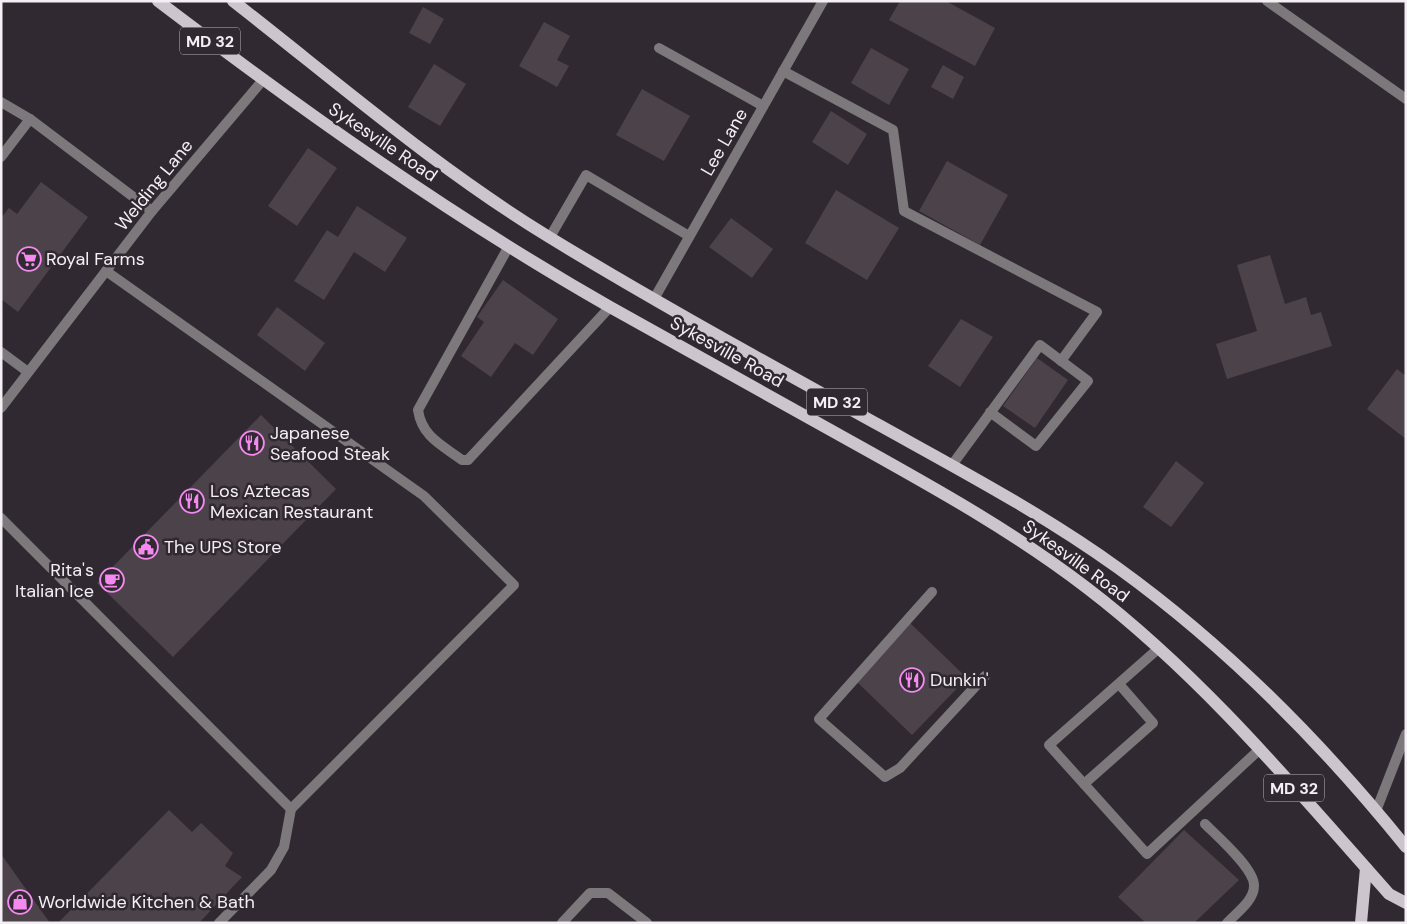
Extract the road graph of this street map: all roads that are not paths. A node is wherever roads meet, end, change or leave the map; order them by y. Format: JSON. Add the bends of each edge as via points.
{"nodes":[{"id":1,"x":158,"y":1,"type":"edge"},
{"id":2,"x":233,"y":1,"type":"edge"},
{"id":3,"x":823,"y":1,"type":"edge"},
{"id":4,"x":1267,"y":1,"type":"edge"},
{"id":5,"x":250,"y":8,"type":"edge"},
{"id":6,"x":659,"y":48,"type":"dead end"},
{"id":7,"x":783,"y":72,"type":"junction"},
{"id":8,"x":263,"y":80,"type":"junction"},
{"id":9,"x":1406,"y":99,"type":"edge"},
{"id":10,"x":1,"y":102,"type":"edge"},
{"id":11,"x":763,"y":106,"type":"junction"},
{"id":12,"x":30,"y":120,"type":"junction"},
{"id":13,"x":1,"y":157,"type":"edge"},
{"id":14,"x":152,"y":211,"type":"junction"},
{"id":15,"x":689,"y":236,"type":"junction"},
{"id":16,"x":550,"y":237,"type":"junction"},
{"id":17,"x":509,"y":246,"type":"junction"},
{"id":18,"x":106,"y":271,"type":"junction"},
{"id":19,"x":654,"y":299,"type":"junction"},
{"id":20,"x":610,"y":307,"type":"junction"},
{"id":21,"x":1,"y":352,"type":"edge"},
{"id":22,"x":1061,"y":361,"type":"junction"},
{"id":23,"x":28,"y":372,"type":"junction"},
{"id":24,"x":1,"y":408,"type":"edge"},
{"id":25,"x":990,"y":412,"type":"junction"},
{"id":26,"x":952,"y":465,"type":"junction"},
{"id":27,"x":1,"y":518,"type":"edge"},
{"id":28,"x":932,"y":592,"type":"dead end"},
{"id":29,"x":1159,"y":648,"type":"junction"},
{"id":30,"x":985,"y":676,"type":"dead end"},
{"id":31,"x":1119,"y":684,"type":"junction"},
{"id":32,"x":1406,"y":734,"type":"edge"},
{"id":33,"x":1260,"y":749,"type":"junction"},
{"id":34,"x":1084,"y":784,"type":"junction"},
{"id":35,"x":291,"y":809,"type":"junction"},
{"id":36,"x":1376,"y":810,"type":"junction"},
{"id":37,"x":1205,"y":824,"type":"dead end"},
{"id":38,"x":1406,"y":847,"type":"edge"},
{"id":39,"x":1366,"y":868,"type":"junction"},
{"id":40,"x":1406,"y":903,"type":"edge"},
{"id":41,"x":219,"y":923,"type":"edge"},
{"id":42,"x":562,"y":923,"type":"edge"},
{"id":43,"x":647,"y":923,"type":"edge"},
{"id":44,"x":1227,"y":923,"type":"edge"},
{"id":45,"x":1361,"y":923,"type":"edge"}],
"edges":[{"from":1,"to":8,"type":"main road","name":"Sykesville Road","number":"MD 32"},
{"from":2,"to":5,"type":"main road","name":"Sykesville Road","number":"MD 32"},
{"from":3,"to":7,"type":"street","name":"Lee Lane"},
{"from":4,"to":9,"type":"street"},
{"from":5,"to":16,"type":"main road","name":"Sykesville Road","number":"MD 32","via":[[433,160]]},
{"from":6,"to":11,"type":"street"},
{"from":7,"to":11,"type":"street","name":"Lee Lane"},
{"from":7,"to":22,"type":"street","via":[[893,130],[904,211],[1097,312]]},
{"from":8,"to":14,"type":"street","name":"Welding Lane"},
{"from":8,"to":17,"type":"main road","name":"Sykesville Road","number":"MD 32","via":[[405,179]]},
{"from":10,"to":12,"type":"street"},
{"from":11,"to":15,"type":"street","name":"Lee Lane"},
{"from":12,"to":13,"type":"street"},
{"from":12,"to":14,"type":"street"},
{"from":14,"to":18,"type":"street","name":"Welding Lane"},
{"from":15,"to":16,"type":"street","via":[[586,175]]},
{"from":15,"to":19,"type":"street","name":"Lee Lane"},
{"from":16,"to":19,"type":"main road","name":"Sykesville Road","number":"MD 32"},
{"from":17,"to":20,"type":"main road","name":"Sykesville Road","number":"MD 32"},
{"from":17,"to":20,"type":"street","via":[[418,410],[426,433],[462,460],[468,460]]},
{"from":18,"to":23,"type":"street","name":"Welding Lane"},
{"from":18,"to":35,"type":"street","via":[[424,496],[514,586]]},
{"from":19,"to":26,"type":"main road","name":"Sykesville Road","number":"MD 32"},
{"from":20,"to":29,"type":"main road","name":"Sykesville Road","number":"MD 32","via":[[994,524],[1072,576]]},
{"from":21,"to":23,"type":"street"},
{"from":22,"to":25,"type":"street","via":[[1040,345]]},
{"from":22,"to":25,"type":"street","via":[[1088,381],[1036,446]]},
{"from":23,"to":24,"type":"street","name":"Welding Lane"},
{"from":25,"to":26,"type":"street"},
{"from":26,"to":36,"type":"main road","name":"Sykesville Road","number":"MD 32","via":[[1065,533],[1150,592],[1272,699]]},
{"from":27,"to":35,"type":"street"},
{"from":28,"to":30,"type":"street","via":[[818,719],[886,777],[900,768]]},
{"from":29,"to":31,"type":"street"},
{"from":29,"to":33,"type":"main road","name":"Sykesville Road","number":"MD 32"},
{"from":31,"to":34,"type":"street","via":[[1153,722]]},
{"from":31,"to":34,"type":"street","via":[[1049,745]]},
{"from":32,"to":36,"type":"street"},
{"from":33,"to":34,"type":"street","via":[[1146,854]]},
{"from":33,"to":39,"type":"main road","name":"Sykesville Road","number":"MD 32"},
{"from":35,"to":41,"type":"street","via":[[284,847],[271,870]]},
{"from":36,"to":38,"type":"main road","name":"Sykesville Road","number":"MD 32"},
{"from":37,"to":44,"type":"street","via":[[1250,871],[1255,886],[1251,897]]},
{"from":39,"to":40,"type":"main road","name":"Sykesville Road","number":"MD 32","via":[[1389,894]]},
{"from":39,"to":45,"type":"main road"},
{"from":42,"to":43,"type":"street","via":[[590,893],[608,893]]}]}
